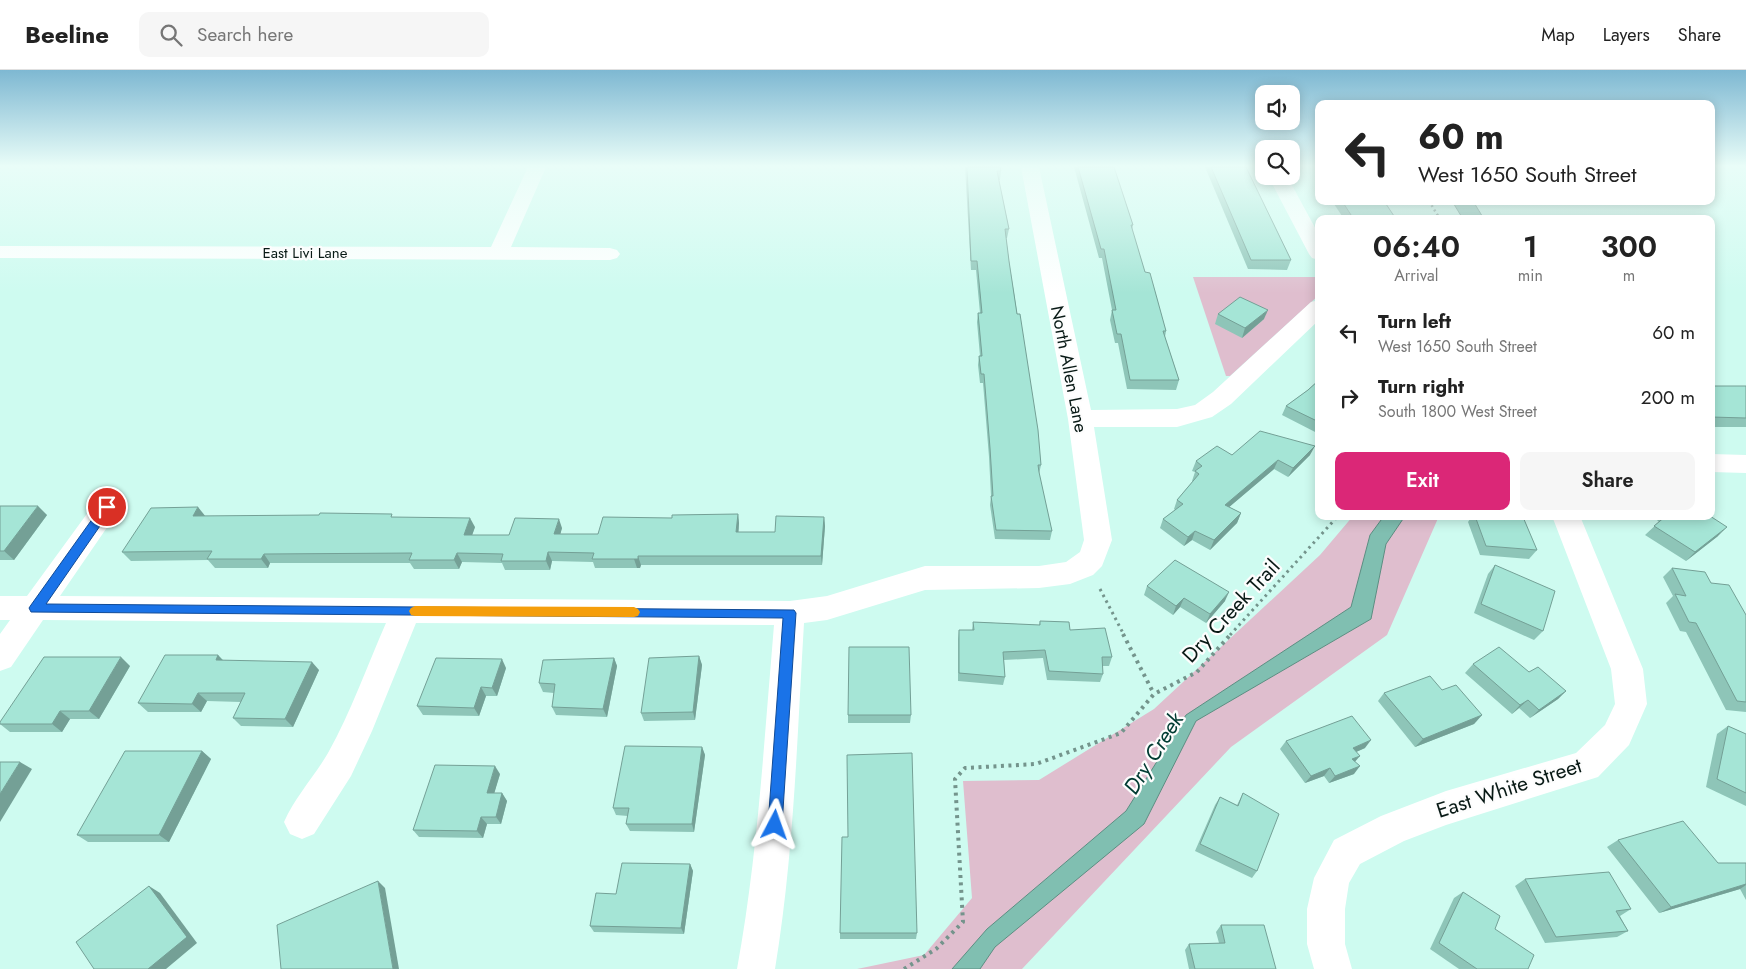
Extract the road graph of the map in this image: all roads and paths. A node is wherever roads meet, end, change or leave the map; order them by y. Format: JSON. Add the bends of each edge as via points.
{"nodes":[{"id":1,"x":518,"y":209,"type":"edge"},
{"id":2,"x":1038,"y":209,"type":"edge"},
{"id":3,"x":1295,"y":209,"type":"edge"},
{"id":4,"x":1315,"y":247,"type":"edge"},
{"id":5,"x":0,"y":252,"type":"edge"},
{"id":6,"x":498,"y":254,"type":"junction"},
{"id":7,"x":610,"y":254,"type":"dead end"},
{"id":8,"x":1315,"y":311,"type":"edge"},
{"id":9,"x":1080,"y":419,"type":"junction"},
{"id":10,"x":1715,"y":463,"type":"edge"},
{"id":11,"x":1746,"y":464,"type":"edge"},
{"id":12,"x":107,"y":507,"type":"dead end"},
{"id":13,"x":1334,"y":520,"type":"edge"},
{"id":14,"x":1568,"y":520,"type":"edge"},
{"id":15,"x":1100,"y":589,"type":"dead end"},
{"id":16,"x":0,"y":608,"type":"edge"},
{"id":17,"x":35,"y":608,"type":"junction"},
{"id":18,"x":406,"y":611,"type":"junction"},
{"id":19,"x":790,"y":613,"type":"junction"},
{"id":20,"x":0,"y":658,"type":"edge"},
{"id":21,"x":1154,"y":694,"type":"junction"},
{"id":22,"x":302,"y":822,"type":"dead end"},
{"id":23,"x":756,"y":969,"type":"edge"},
{"id":24,"x":904,"y":969,"type":"edge"},
{"id":25,"x":1333,"y":969,"type":"edge"}],
"edges":[{"from":1,"to":6,"type":"street"},
{"from":2,"to":9,"type":"street","name":"North Allen Lane"},
{"from":3,"to":4,"type":"street"},
{"from":5,"to":6,"type":"street","name":"East Livi Lane"},
{"from":6,"to":7,"type":"street","name":"East Livi Lane"},
{"from":8,"to":9,"type":"street","via":[[1222,398],[1203,411],[1177,418]]},
{"from":9,"to":19,"type":"street","name":"North Allen Lane","via":[[1098,540],[1092,558],[1083,567],[1070,573],[1039,577],[933,577],[827,608]]},
{"from":10,"to":11,"type":"street"},
{"from":12,"to":17,"type":"street"},
{"from":13,"to":21,"type":"path","name":"Dry Creek Trail","via":[[1197,672]]},
{"from":14,"to":25,"type":"street","name":"East White Street","via":[[1627,668],[1631,704],[1617,736],[1586,766],[1446,808],[1393,828],[1347,852],[1332,878],[1326,909],[1326,944]]},
{"from":15,"to":21,"type":"path"},
{"from":16,"to":17,"type":"street"},
{"from":17,"to":18,"type":"street"},
{"from":17,"to":20,"type":"street"},
{"from":18,"to":19,"type":"street"},
{"from":18,"to":22,"type":"street","via":[[356,731]]},
{"from":19,"to":23,"type":"street","via":[[774,844]]},
{"from":21,"to":24,"type":"path","name":"Dry Creek Trail","via":[[1121,733],[1036,764],[965,768],[955,780],[963,922],[925,960]]}]}
